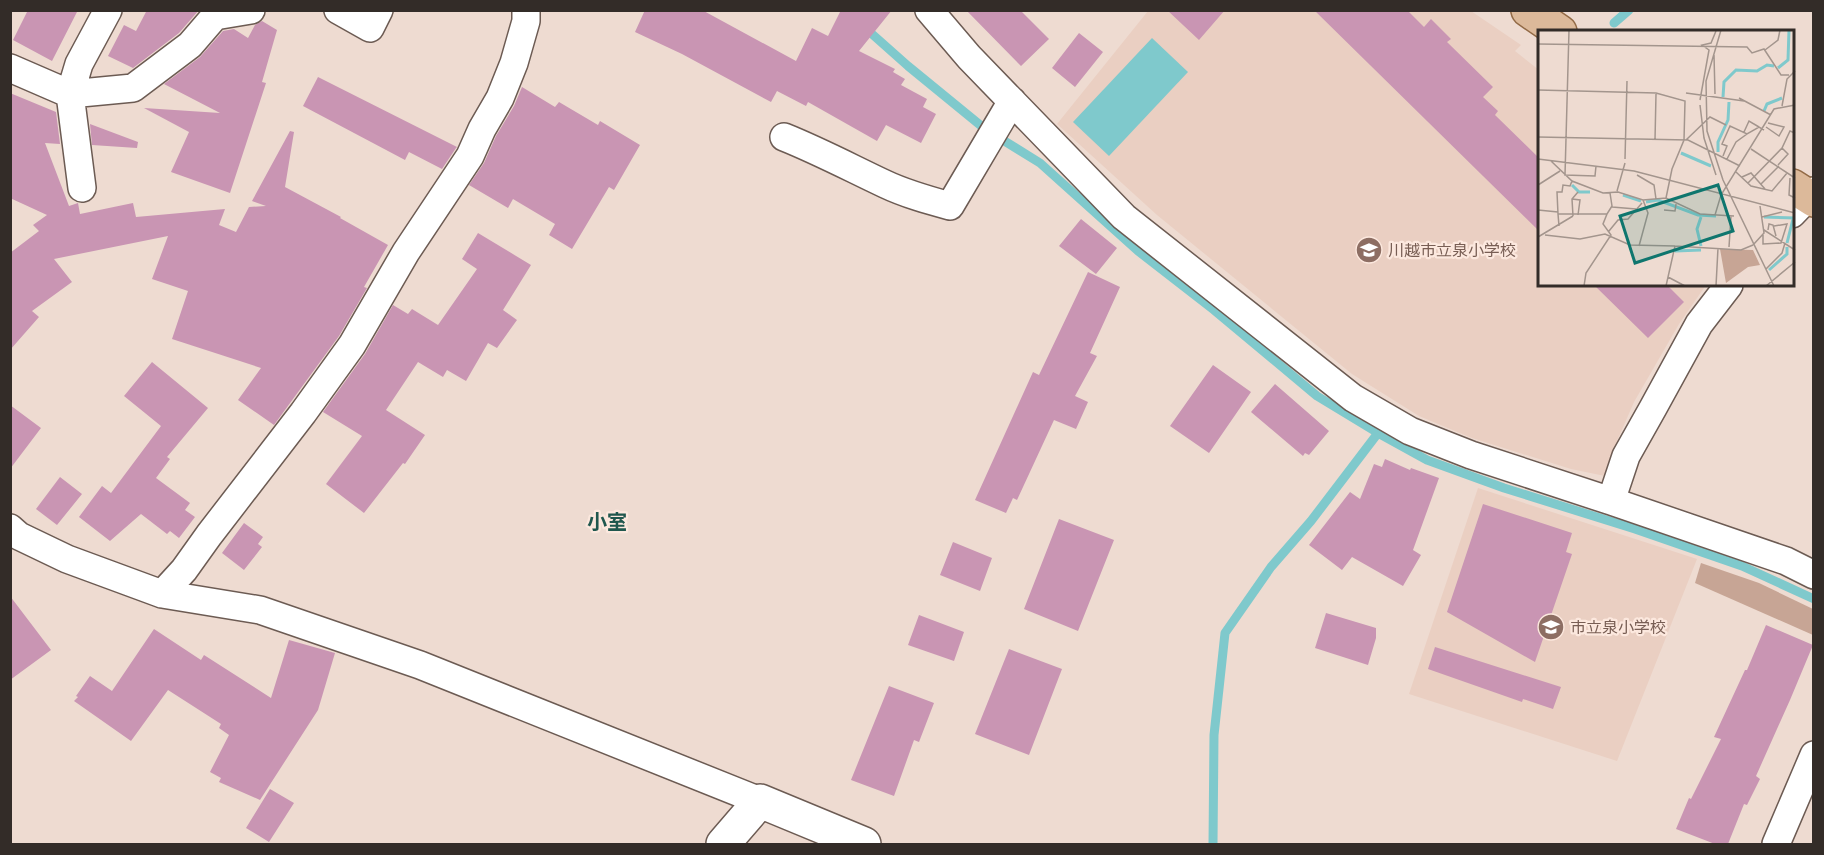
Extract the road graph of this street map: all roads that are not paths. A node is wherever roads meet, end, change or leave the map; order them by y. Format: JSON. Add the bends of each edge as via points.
{"nodes":[{"id":1,"x":108,"y":10,"type":"edge"},
{"id":2,"x":251,"y":10,"type":"edge"},
{"id":3,"x":338,"y":10,"type":"edge"},
{"id":4,"x":379,"y":10,"type":"edge"},
{"id":5,"x":526,"y":10,"type":"edge"},
{"id":6,"x":929,"y":10,"type":"edge"},
{"id":7,"x":1528,"y":10,"type":"edge"},
{"id":8,"x":1557,"y":30,"type":"edge"},
{"id":9,"x":10,"y":68,"type":"edge"},
{"id":10,"x":70,"y":94,"type":"junction"},
{"id":11,"x":1012,"y":101,"type":"junction"},
{"id":12,"x":784,"y":137,"type":"dead end"},
{"id":13,"x":82,"y":188,"type":"dead end"},
{"id":14,"x":1728,"y":286,"type":"edge"},
{"id":15,"x":1611,"y":501,"type":"junction"},
{"id":16,"x":10,"y":528,"type":"edge"},
{"id":17,"x":1814,"y":575,"type":"edge"},
{"id":18,"x":162,"y":594,"type":"junction"},
{"id":19,"x":1814,"y":755,"type":"edge"},
{"id":20,"x":760,"y":801,"type":"junction"},
{"id":21,"x":723,"y":844,"type":"edge"},
{"id":22,"x":864,"y":844,"type":"edge"},
{"id":23,"x":1776,"y":844,"type":"edge"}],
"edges":[{"from":1,"to":10,"type":"street","via":[[79,64]]},
{"from":2,"to":10,"type":"street","via":[[215,16],[190,45],[133,88]]},
{"from":3,"to":4,"type":"street","via":[[370,27]]},
{"from":5,"to":18,"type":"street","via":[[514,63],[470,156],[406,252],[352,345]]},
{"from":6,"to":11,"type":"street"},
{"from":7,"to":8,"type":"main road"},
{"from":9,"to":10,"type":"street"},
{"from":10,"to":13,"type":"street"},
{"from":11,"to":12,"type":"street","via":[[951,206],[886,185]]},
{"from":11,"to":15,"type":"street","via":[[1124,217],[1353,398],[1410,431]]},
{"from":14,"to":15,"type":"street","via":[[1699,324],[1626,456]]},
{"from":15,"to":17,"type":"street","via":[[1786,561]]},
{"from":16,"to":18,"type":"street","via":[[68,559]]},
{"from":18,"to":20,"type":"street","via":[[260,610],[420,665]]},
{"from":19,"to":23,"type":"street"},
{"from":20,"to":21,"type":"street"},
{"from":20,"to":22,"type":"street"}]}
